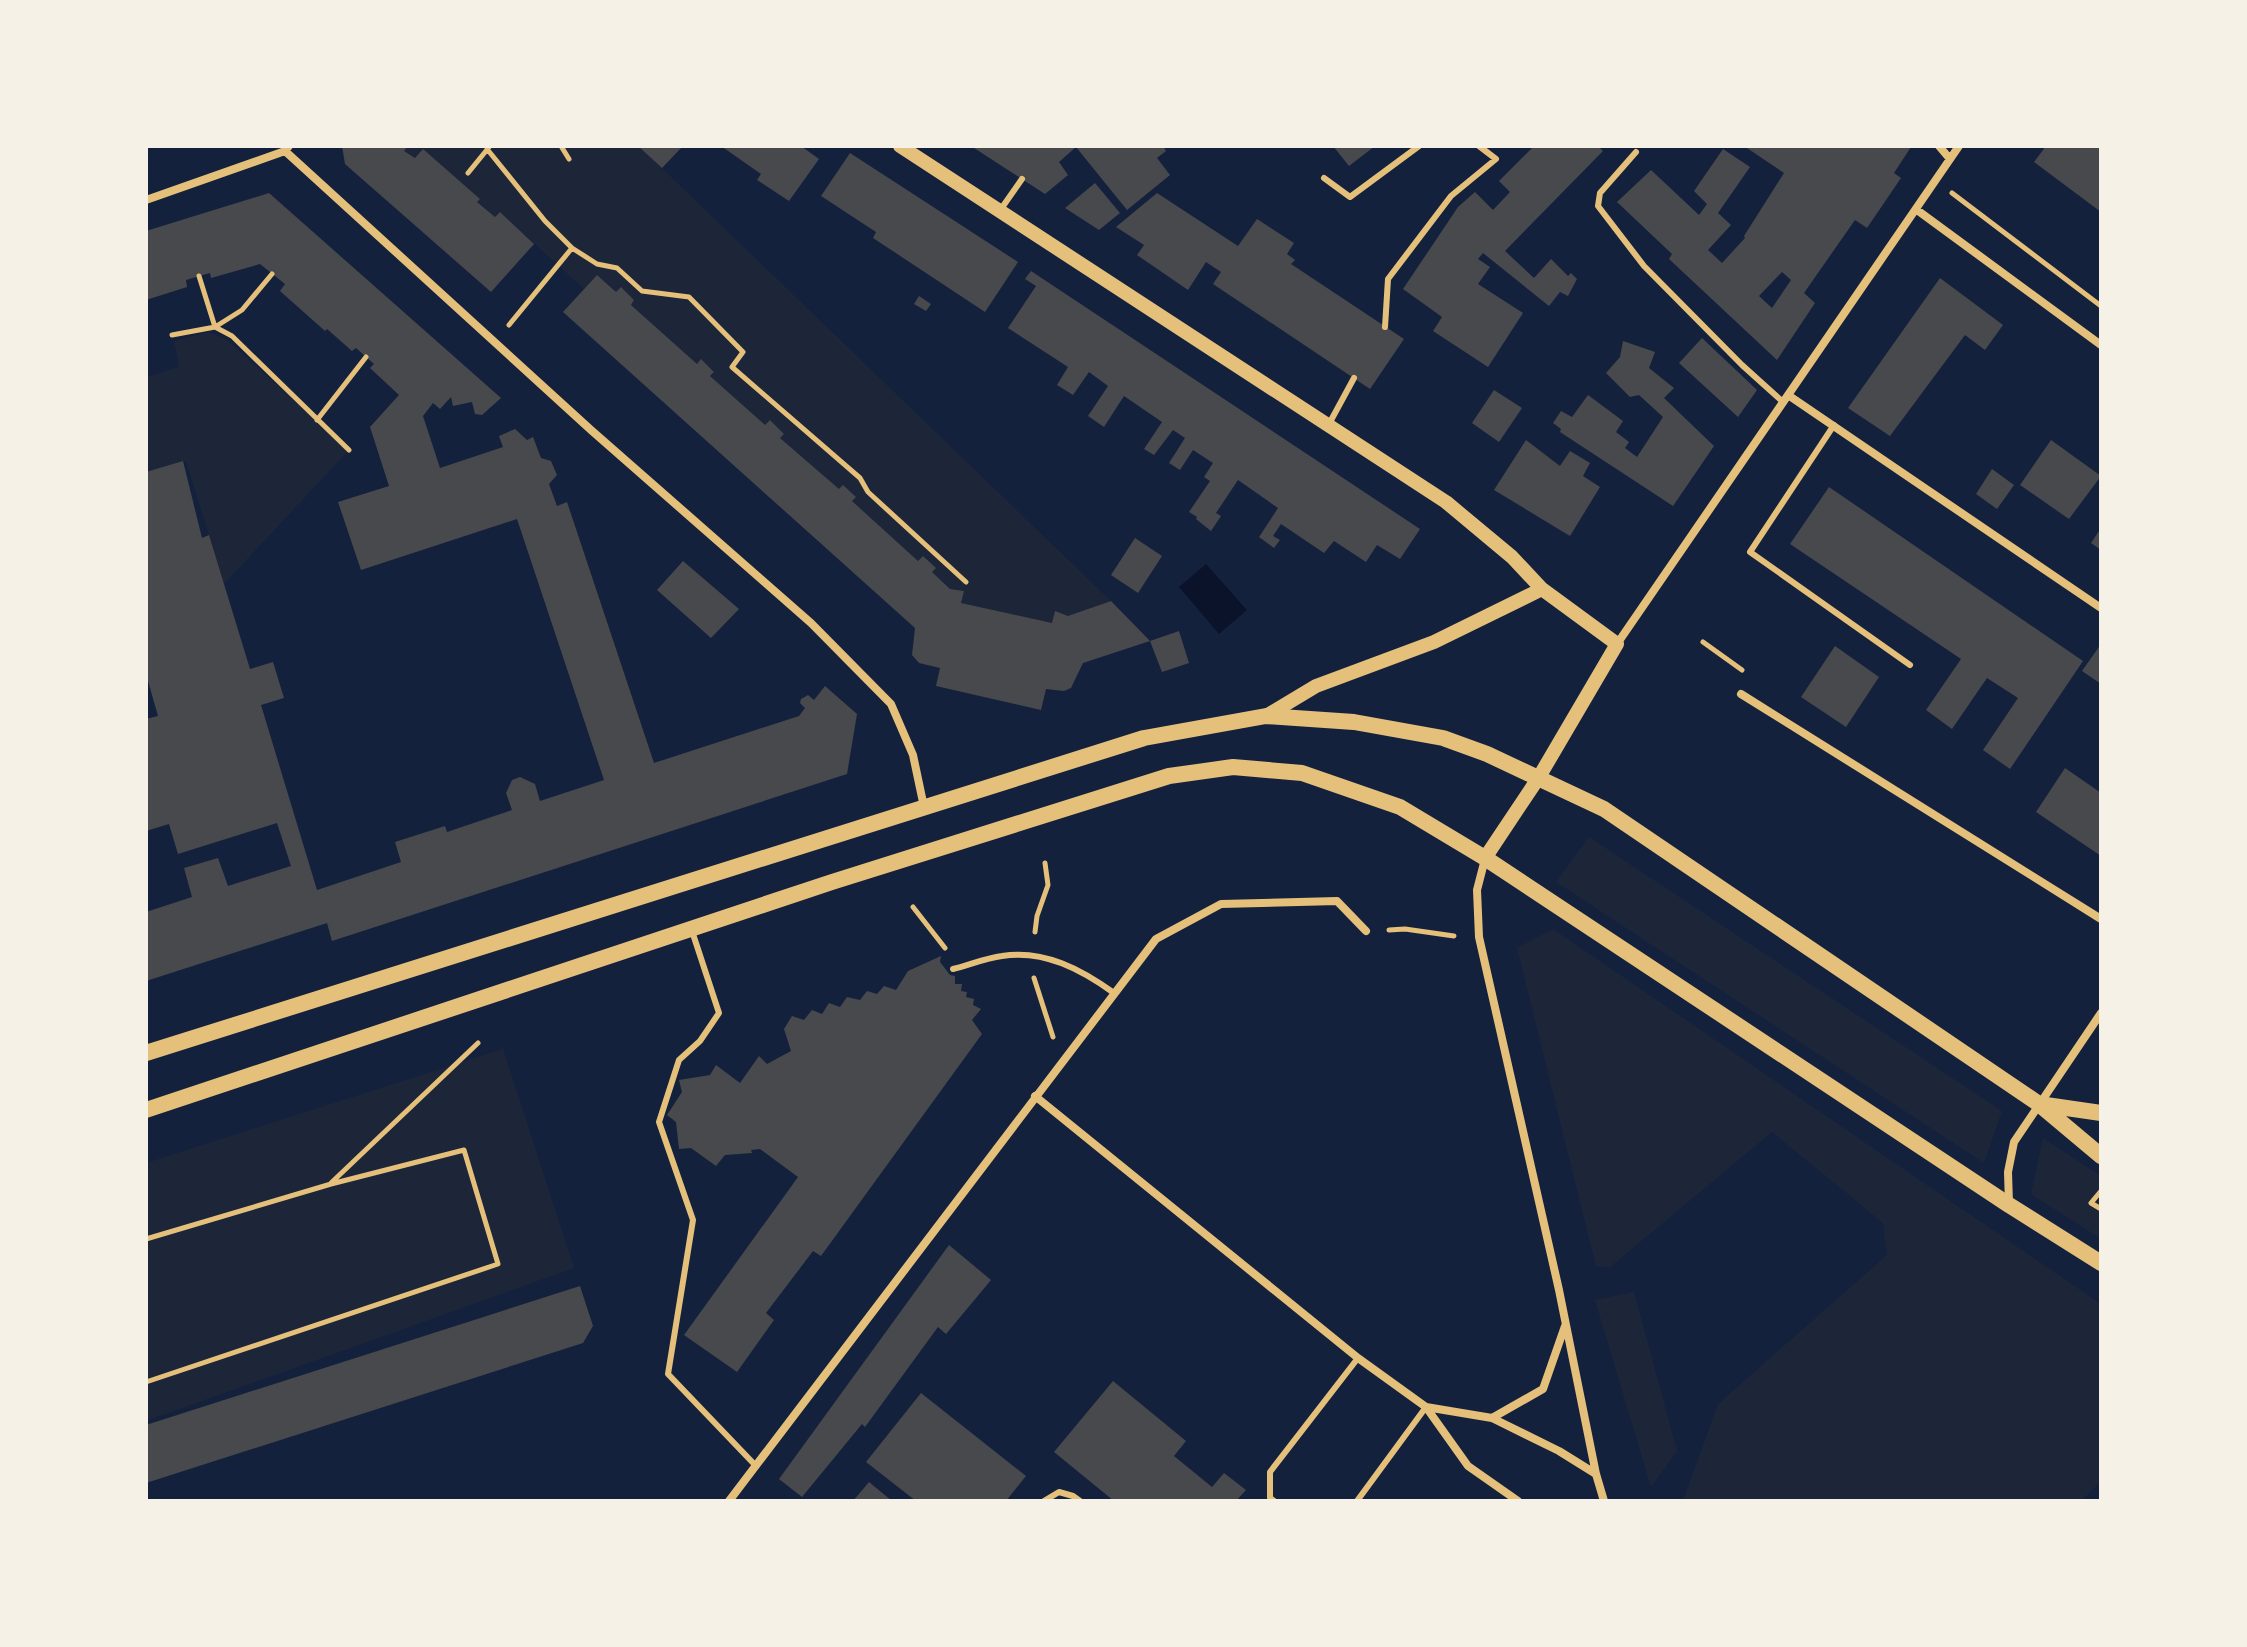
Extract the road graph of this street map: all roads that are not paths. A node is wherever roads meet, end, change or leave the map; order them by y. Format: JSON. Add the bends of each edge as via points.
{"nodes":[{"id":1,"x":900,"y":146,"type":"edge"},
{"id":2,"x":1419,"y":146,"type":"edge"},
{"id":3,"x":1479,"y":146,"type":"edge"},
{"id":4,"x":1939,"y":146,"type":"edge"},
{"id":5,"x":1959,"y":146,"type":"edge"},
{"id":6,"x":287,"y":148,"type":"edge"},
{"id":7,"x":1636,"y":152,"type":"dead end"},
{"id":8,"x":1950,"y":159,"type":"junction"},
{"id":9,"x":1324,"y":178,"type":"dead end"},
{"id":10,"x":1022,"y":179,"type":"dead end"},
{"id":11,"x":146,"y":200,"type":"edge"},
{"id":12,"x":1917,"y":210,"type":"junction"},
{"id":13,"x":1000,"y":211,"type":"junction"},
{"id":14,"x":1385,"y":327,"type":"dead end"},
{"id":15,"x":2101,"y":345,"type":"edge"},
{"id":16,"x":1354,"y":378,"type":"dead end"},
{"id":17,"x":1786,"y":398,"type":"junction"},
{"id":18,"x":1329,"y":425,"type":"junction"},
{"id":19,"x":1834,"y":425,"type":"junction"},
{"id":20,"x":1542,"y":589,"type":"junction"},
{"id":21,"x":2101,"y":608,"type":"edge"},
{"id":22,"x":1617,"y":644,"type":"junction"},
{"id":23,"x":1910,"y":665,"type":"dead end"},
{"id":24,"x":1741,"y":694,"type":"road end"},
{"id":25,"x":1266,"y":716,"type":"junction"},
{"id":26,"x":1539,"y":777,"type":"junction"},
{"id":27,"x":924,"y":807,"type":"junction"},
{"id":28,"x":1485,"y":858,"type":"junction"},
{"id":29,"x":2101,"y":919,"type":"edge"},
{"id":30,"x":691,"y":929,"type":"junction"},
{"id":31,"x":1366,"y":931,"type":"road end"},
{"id":32,"x":957,"y":968,"type":"road end"},
{"id":33,"x":1114,"y":993,"type":"junction"},
{"id":34,"x":2101,"y":1013,"type":"edge"},
{"id":35,"x":146,"y":1053,"type":"edge"},
{"id":36,"x":1035,"y":1096,"type":"junction"},
{"id":37,"x":2039,"y":1104,"type":"junction"},
{"id":38,"x":146,"y":1110,"type":"edge"},
{"id":39,"x":2101,"y":1113,"type":"edge"},
{"id":40,"x":2101,"y":1156,"type":"edge"},
{"id":41,"x":2009,"y":1205,"type":"junction"},
{"id":42,"x":2101,"y":1263,"type":"edge"},
{"id":43,"x":1565,"y":1325,"type":"junction"},
{"id":44,"x":1358,"y":1358,"type":"junction"},
{"id":45,"x":1426,"y":1407,"type":"junction"},
{"id":46,"x":1492,"y":1418,"type":"junction"},
{"id":47,"x":756,"y":1466,"type":"junction"},
{"id":48,"x":1596,"y":1474,"type":"junction"},
{"id":49,"x":729,"y":1501,"type":"edge"},
{"id":50,"x":1044,"y":1501,"type":"edge"},
{"id":51,"x":1080,"y":1501,"type":"edge"},
{"id":52,"x":1274,"y":1501,"type":"edge"},
{"id":53,"x":1357,"y":1501,"type":"edge"},
{"id":54,"x":1518,"y":1501,"type":"edge"},
{"id":55,"x":1604,"y":1501,"type":"edge"}],
"edges":[{"from":1,"to":13,"type":"street"},
{"from":2,"to":9,"type":"lane","via":[[1350,197]]},
{"from":3,"to":14,"type":"lane","via":[[1496,159],[1451,196],[1388,279]]},
{"from":4,"to":8,"type":"street"},
{"from":5,"to":8,"type":"street"},
{"from":6,"to":11,"type":"street"},
{"from":6,"to":27,"type":"street","via":[[495,343],[811,623],[891,704],[913,755]]},
{"from":7,"to":17,"type":"lane","via":[[1600,193],[1598,206],[1644,266],[1742,365]]},
{"from":8,"to":12,"type":"street"},
{"from":10,"to":13,"type":"lane"},
{"from":12,"to":15,"type":"street"},
{"from":12,"to":17,"type":"street"},
{"from":13,"to":18,"type":"street"},
{"from":16,"to":18,"type":"lane"},
{"from":17,"to":19,"type":"street"},
{"from":17,"to":22,"type":"street"},
{"from":18,"to":20,"type":"street","via":[[1446,502]]},
{"from":19,"to":21,"type":"street"},
{"from":19,"to":23,"type":"lane","via":[[1750,552]]},
{"from":20,"to":22,"type":"street"},
{"from":20,"to":25,"type":"street","via":[[1434,642],[1316,686]]},
{"from":22,"to":26,"type":"street"},
{"from":24,"to":29,"type":"street"},
{"from":25,"to":26,"type":"main road","via":[[1354,722],[1443,738]]},
{"from":25,"to":27,"type":"main road","via":[[1144,738]]},
{"from":26,"to":28,"type":"street"},
{"from":26,"to":37,"type":"main road","via":[[1604,809]]},
{"from":27,"to":35,"type":"main road"},
{"from":28,"to":30,"type":"main road","via":[[1400,807],[1302,773],[1233,767],[1169,776]]},
{"from":28,"to":41,"type":"main road"},
{"from":28,"to":43,"type":"street","via":[[1477,890],[1479,937]]},
{"from":30,"to":38,"type":"main road"},
{"from":30,"to":47,"type":"lane","via":[[719,1013],[679,1060],[659,1122],[693,1220],[668,1374]]},
{"from":31,"to":33,"type":"street","via":[[1337,901],[1221,904],[1156,939]]},
{"from":32,"to":33,"type":"lane","via":[[1005,955],[1050,958],[1086,973]]},
{"from":33,"to":36,"type":"street"},
{"from":34,"to":37,"type":"street"},
{"from":36,"to":44,"type":"street"},
{"from":36,"to":47,"type":"street"},
{"from":37,"to":39,"type":"main road"},
{"from":37,"to":40,"type":"main road"},
{"from":37,"to":41,"type":"street","via":[[2014,1142]]},
{"from":41,"to":42,"type":"main road"},
{"from":43,"to":46,"type":"street","via":[[1543,1389]]},
{"from":43,"to":48,"type":"street"},
{"from":44,"to":45,"type":"street"},
{"from":44,"to":52,"type":"lane","via":[[1270,1472]]},
{"from":45,"to":46,"type":"street"},
{"from":45,"to":53,"type":"lane"},
{"from":45,"to":54,"type":"street","via":[[1468,1466]]},
{"from":46,"to":48,"type":"street"},
{"from":47,"to":49,"type":"street"},
{"from":48,"to":55,"type":"street"},
{"from":50,"to":51,"type":"lane","via":[[1059,1492]]}]}
